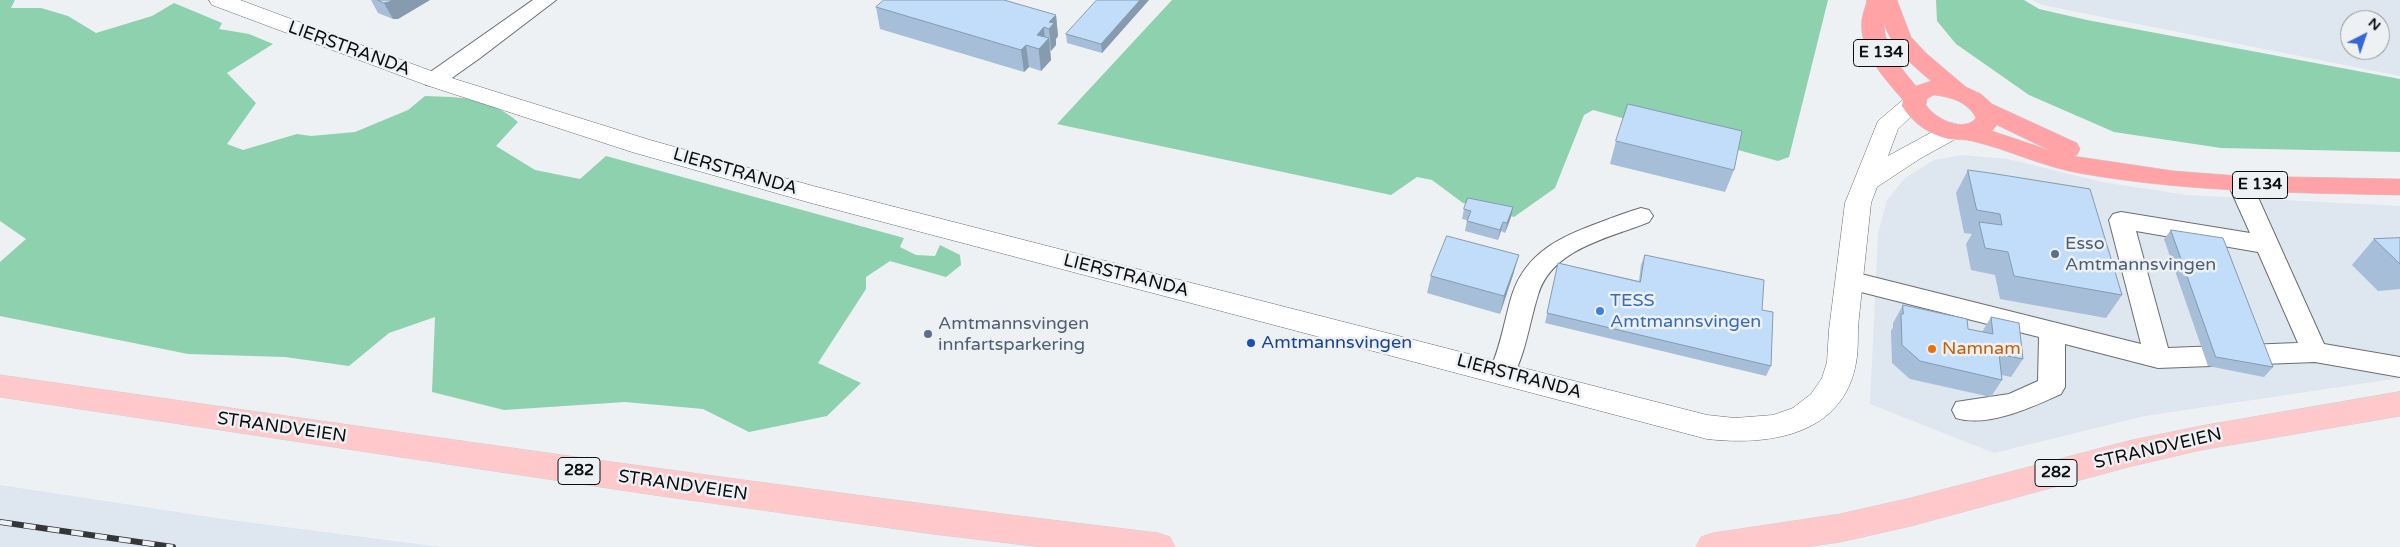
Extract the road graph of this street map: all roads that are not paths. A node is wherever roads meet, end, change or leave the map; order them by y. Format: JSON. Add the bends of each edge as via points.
{"nodes":[{"id":1,"x":220,"y":0,"type":"edge"},
{"id":2,"x":546,"y":0,"type":"edge"},
{"id":3,"x":1878,"y":0,"type":"edge"},
{"id":4,"x":1886,"y":0,"type":"edge"},
{"id":5,"x":434,"y":80,"type":"junction"},
{"id":6,"x":1957,"y":92,"type":"junction"},
{"id":7,"x":1913,"y":100,"type":"junction"},
{"id":8,"x":1986,"y":110,"type":"junction"},
{"id":9,"x":1962,"y":132,"type":"junction"},
{"id":10,"x":2121,"y":170,"type":"junction"},
{"id":11,"x":1865,"y":184,"type":"junction"},
{"id":12,"x":2240,"y":184,"type":"junction"},
{"id":13,"x":2400,"y":187,"type":"edge"},
{"id":14,"x":1641,"y":216,"type":"dead end"},
{"id":15,"x":2269,"y":246,"type":"junction"},
{"id":16,"x":1849,"y":280,"type":"junction"},
{"id":17,"x":2052,"y":331,"type":"junction"},
{"id":18,"x":2315,"y":352,"type":"junction"},
{"id":19,"x":2158,"y":358,"type":"junction"},
{"id":20,"x":2400,"y":367,"type":"edge"},
{"id":21,"x":1502,"y":372,"type":"junction"},
{"id":22,"x":0,"y":386,"type":"edge"},
{"id":23,"x":2400,"y":404,"type":"edge"},
{"id":24,"x":1966,"y":410,"type":"dead end"},
{"id":25,"x":1158,"y":547,"type":"edge"},
{"id":26,"x":1713,"y":547,"type":"edge"}],
"edges":[{"from":1,"to":5,"type":"street","name":"LIERSTRANDA"},
{"from":2,"to":5,"type":"lane"},
{"from":3,"to":7,"type":"highway","number":"E 134","via":[[1873,20],[1878,47]]},
{"from":4,"to":6,"type":"highway","number":"E 134","via":[[1901,40]]},
{"from":5,"to":21,"type":"street","name":"LIERSTRANDA","via":[[641,146],[811,194]]},
{"from":6,"to":7,"type":"highway","number":"E 134","via":[[1930,88],[1920,91]]},
{"from":6,"to":8,"type":"highway","number":"E 134","via":[[1975,100]]},
{"from":7,"to":9,"type":"highway","number":"E 134","via":[[1916,112],[1925,120]]},
{"from":7,"to":11,"type":"street","name":"LIERSTRANDA","via":[[1887,126]]},
{"from":8,"to":9,"type":"highway","via":[[1989,119],[1982,129]]},
{"from":8,"to":10,"type":"highway","number":"E 134"},
{"from":9,"to":10,"type":"highway","number":"E 134","via":[[2082,166]]},
{"from":9,"to":11,"type":"street","via":[[1912,152]]},
{"from":10,"to":12,"type":"highway","number":"E 134","via":[[2174,179]]},
{"from":11,"to":16,"type":"street","name":"LIERSTRANDA","via":[[1854,226]]},
{"from":12,"to":13,"type":"highway","number":"E 134"},
{"from":12,"to":15,"type":"lane"},
{"from":14,"to":21,"type":"lane","via":[[1570,243],[1554,252],[1536,272],[1529,284],[1510,358]]},
{"from":15,"to":18,"type":"lane"},
{"from":15,"to":19,"type":"lane","via":[[2122,220]]},
{"from":16,"to":17,"type":"lane"},
{"from":16,"to":21,"type":"street","name":"LIERSTRANDA","via":[[1842,362],[1836,382],[1822,402],[1804,417],[1773,427],[1735,430],[1707,427]]},
{"from":17,"to":19,"type":"lane"},
{"from":17,"to":24,"type":"lane","via":[[2051,387],[2013,404]]},
{"from":18,"to":19,"type":"lane"},
{"from":18,"to":20,"type":"lane"},
{"from":22,"to":25,"type":"main road","name":"STRANDVEIEN","number":"282","via":[[654,482]]},
{"from":23,"to":26,"type":"main road","name":"STRANDVEIEN","number":"282","via":[[2201,438],[1858,524]]}]}
